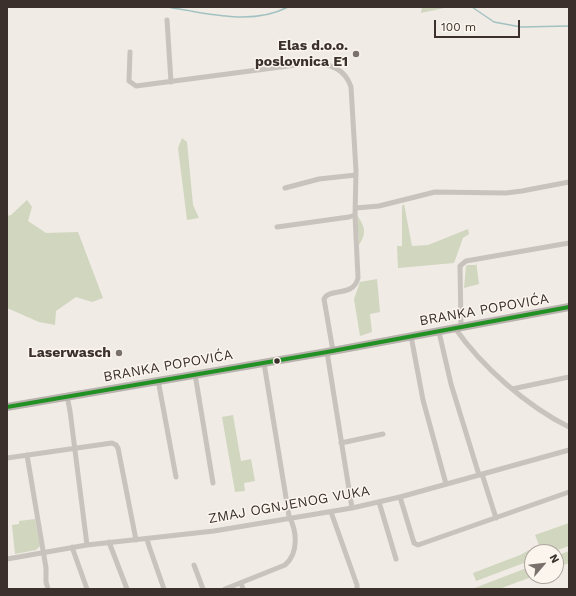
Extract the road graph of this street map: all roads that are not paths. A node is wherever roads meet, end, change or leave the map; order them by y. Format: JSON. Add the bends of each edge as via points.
{"nodes":[{"id":1,"x":167,"y":20,"type":"dead end"},
{"id":2,"x":130,"y":52,"type":"dead end"},
{"id":3,"x":171,"y":82,"type":"junction"},
{"id":4,"x":356,"y":176,"type":"junction"},
{"id":5,"x":569,"y":182,"type":"edge"},
{"id":6,"x":285,"y":188,"type":"dead end"},
{"id":7,"x":356,"y":208,"type":"junction"},
{"id":8,"x":355,"y":215,"type":"junction"},
{"id":9,"x":277,"y":227,"type":"dead end"},
{"id":10,"x":569,"y":243,"type":"edge"},
{"id":11,"x":569,"y":307,"type":"edge"},
{"id":12,"x":458,"y":328,"type":"junction"},
{"id":13,"x":439,"y":332,"type":"junction"},
{"id":14,"x":411,"y":336,"type":"junction"},
{"id":15,"x":330,"y":352,"type":"junction"},
{"id":16,"x":264,"y":363,"type":"junction"},
{"id":17,"x":195,"y":374,"type":"junction"},
{"id":18,"x":569,"y":377,"type":"edge"},
{"id":19,"x":158,"y":380,"type":"junction"},
{"id":20,"x":512,"y":389,"type":"junction"},
{"id":21,"x":67,"y":396,"type":"junction"},
{"id":22,"x":7,"y":407,"type":"edge"},
{"id":23,"x":569,"y":427,"type":"edge"},
{"id":24,"x":383,"y":434,"type":"dead end"},
{"id":25,"x":341,"y":443,"type":"junction"},
{"id":26,"x":75,"y":448,"type":"junction"},
{"id":27,"x":569,"y":450,"type":"edge"},
{"id":28,"x":27,"y":455,"type":"junction"},
{"id":29,"x":7,"y":458,"type":"edge"},
{"id":30,"x":481,"y":474,"type":"junction"},
{"id":31,"x":176,"y":477,"type":"dead end"},
{"id":32,"x":213,"y":483,"type":"dead end"},
{"id":33,"x":446,"y":484,"type":"junction"},
{"id":34,"x":569,"y":492,"type":"edge"},
{"id":35,"x":400,"y":497,"type":"junction"},
{"id":36,"x":379,"y":502,"type":"junction"},
{"id":37,"x":352,"y":508,"type":"junction"},
{"id":38,"x":331,"y":512,"type":"junction"},
{"id":39,"x":496,"y":518,"type":"junction"},
{"id":40,"x":291,"y":519,"type":"junction"},
{"id":41,"x":147,"y":539,"type":"junction"},
{"id":42,"x":136,"y":540,"type":"junction"},
{"id":43,"x":109,"y":542,"type":"junction"},
{"id":44,"x":87,"y":544,"type":"junction"},
{"id":45,"x":72,"y":547,"type":"junction"},
{"id":46,"x":43,"y":552,"type":"junction"},
{"id":47,"x":7,"y":559,"type":"edge"},
{"id":48,"x":396,"y":559,"type":"dead end"},
{"id":49,"x":194,"y":565,"type":"dead end"},
{"id":50,"x":241,"y":583,"type":"junction"},
{"id":51,"x":48,"y":589,"type":"edge"},
{"id":52,"x":87,"y":589,"type":"edge"},
{"id":53,"x":127,"y":589,"type":"edge"},
{"id":54,"x":164,"y":589,"type":"edge"},
{"id":55,"x":203,"y":589,"type":"edge"},
{"id":56,"x":225,"y":589,"type":"edge"},
{"id":57,"x":243,"y":589,"type":"edge"},
{"id":58,"x":357,"y":589,"type":"edge"}],
"edges":[{"from":1,"to":3,"type":"street"},
{"from":2,"to":3,"type":"street","via":[[131,84],[141,86]]},
{"from":3,"to":4,"type":"street","via":[[311,63],[335,67],[347,78],[351,87]]},
{"from":4,"to":6,"type":"street","via":[[319,179]]},
{"from":4,"to":7,"type":"street"},
{"from":5,"to":7,"type":"street","via":[[506,193],[435,192],[379,206]]},
{"from":7,"to":8,"type":"street"},
{"from":8,"to":9,"type":"street"},
{"from":8,"to":15,"type":"street","via":[[357,281],[350,289],[328,295],[324,300]]},
{"from":10,"to":12,"type":"street","via":[[463,262],[460,266]]},
{"from":11,"to":12,"type":"main road","name":"BRANKA POPOVIĆA"},
{"from":12,"to":13,"type":"main road","name":"BRANKA POPOVIĆA"},
{"from":12,"to":20,"type":"street","via":[[464,341]]},
{"from":13,"to":14,"type":"main road","name":"BRANKA POPOVIĆA"},
{"from":13,"to":30,"type":"street","via":[[451,384]]},
{"from":14,"to":15,"type":"main road","name":"BRANKA POPOVIĆA"},
{"from":14,"to":33,"type":"street","via":[[423,400]]},
{"from":15,"to":16,"type":"main road","name":"BRANKA POPOVIĆA"},
{"from":15,"to":25,"type":"street"},
{"from":16,"to":17,"type":"main road","name":"BRANKA POPOVIĆA"},
{"from":16,"to":40,"type":"street"},
{"from":17,"to":19,"type":"main road","name":"BRANKA POPOVIĆA"},
{"from":17,"to":32,"type":"street"},
{"from":18,"to":20,"type":"street"},
{"from":19,"to":21,"type":"main road","name":"BRANKA POPOVIĆA"},
{"from":19,"to":31,"type":"street"},
{"from":20,"to":23,"type":"street"},
{"from":21,"to":22,"type":"main road","name":"BRANKA POPOVIĆA"},
{"from":21,"to":26,"type":"street"},
{"from":24,"to":25,"type":"street"},
{"from":25,"to":37,"type":"street"},
{"from":26,"to":28,"type":"street"},
{"from":26,"to":42,"type":"street","via":[[112,443],[117,446]]},
{"from":26,"to":44,"type":"street"},
{"from":27,"to":30,"type":"street","name":"ZMAJ OGNJENOG VUKA"},
{"from":28,"to":29,"type":"street"},
{"from":28,"to":46,"type":"street"},
{"from":30,"to":33,"type":"street","name":"ZMAJ OGNJENOG VUKA"},
{"from":30,"to":39,"type":"street"},
{"from":33,"to":35,"type":"street","name":"ZMAJ OGNJENOG VUKA"},
{"from":34,"to":39,"type":"street"},
{"from":35,"to":36,"type":"street","name":"ZMAJ OGNJENOG VUKA"},
{"from":35,"to":39,"type":"street","via":[[416,545]]},
{"from":36,"to":37,"type":"street","name":"ZMAJ OGNJENOG VUKA"},
{"from":36,"to":48,"type":"street"},
{"from":37,"to":38,"type":"street","name":"ZMAJ OGNJENOG VUKA"},
{"from":38,"to":40,"type":"street","name":"ZMAJ OGNJENOG VUKA"},
{"from":38,"to":58,"type":"street"},
{"from":40,"to":41,"type":"street","name":"ZMAJ OGNJENOG VUKA"},
{"from":40,"to":50,"type":"street","via":[[295,541],[291,559],[281,567]]},
{"from":41,"to":42,"type":"street","name":"ZMAJ OGNJENOG VUKA"},
{"from":41,"to":54,"type":"street"},
{"from":42,"to":43,"type":"street","name":"ZMAJ OGNJENOG VUKA"},
{"from":43,"to":44,"type":"street","name":"ZMAJ OGNJENOG VUKA"},
{"from":43,"to":53,"type":"street"},
{"from":44,"to":45,"type":"street","name":"ZMAJ OGNJENOG VUKA"},
{"from":45,"to":46,"type":"street","name":"ZMAJ OGNJENOG VUKA"},
{"from":45,"to":52,"type":"street"},
{"from":46,"to":47,"type":"street","name":"ZMAJ OGNJENOG VUKA"},
{"from":46,"to":51,"type":"street"},
{"from":49,"to":55,"type":"street"},
{"from":50,"to":56,"type":"street"},
{"from":50,"to":57,"type":"street"}]}
